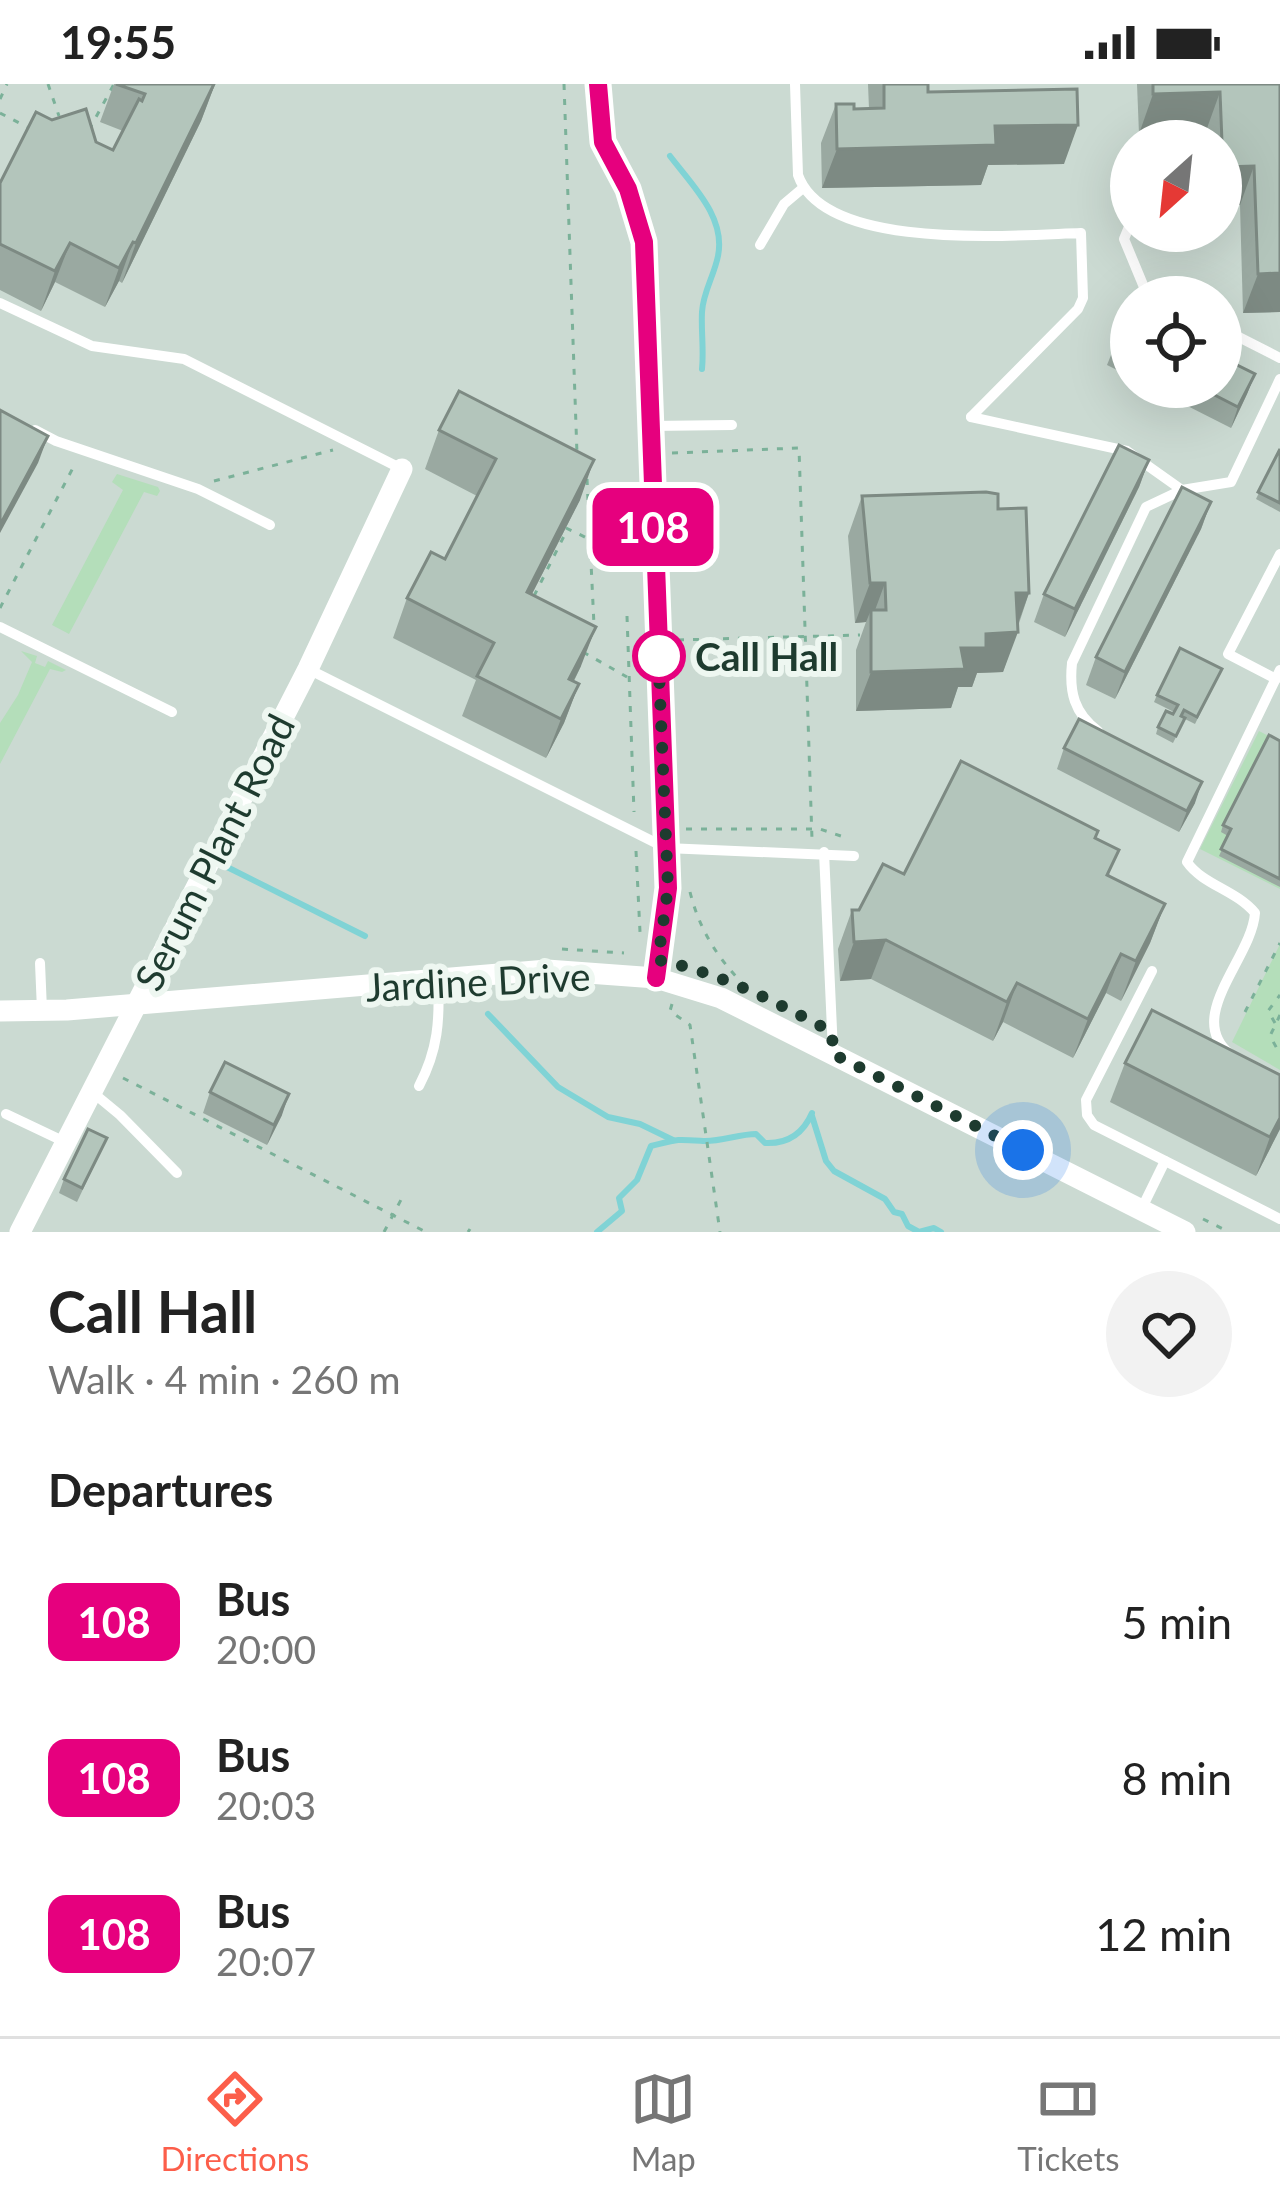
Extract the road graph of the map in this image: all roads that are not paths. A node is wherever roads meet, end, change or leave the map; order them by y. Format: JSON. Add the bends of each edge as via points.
{"nodes":[{"id":1,"x":598,"y":84,"type":"edge"},
{"id":2,"x":795,"y":84,"type":"edge"},
{"id":3,"x":802,"y":188,"type":"junction"},
{"id":4,"x":760,"y":245,"type":"dead end"},
{"id":5,"x":0,"y":303,"type":"edge"},
{"id":6,"x":1242,"y":339,"type":"edge"},
{"id":7,"x":1280,"y":358,"type":"edge"},
{"id":8,"x":1280,"y":379,"type":"edge"},
{"id":9,"x":19,"y":421,"type":"edge"},
{"id":10,"x":732,"y":425,"type":"dead end"},
{"id":11,"x":650,"y":427,"type":"junction"},
{"id":12,"x":402,"y":469,"type":"joint"},
{"id":13,"x":1182,"y":490,"type":"junction"},
{"id":14,"x":270,"y":525,"type":"dead end"},
{"id":15,"x":1280,"y":554,"type":"edge"},
{"id":16,"x":0,"y":627,"type":"edge"},
{"id":17,"x":308,"y":669,"type":"junction"},
{"id":18,"x":1278,"y":674,"type":"edge"},
{"id":19,"x":172,"y":712,"type":"dead end"},
{"id":20,"x":1114,"y":742,"type":"edge"},
{"id":21,"x":1199,"y":788,"type":"edge"},
{"id":22,"x":1216,"y":796,"type":"junction"},
{"id":23,"x":666,"y":848,"type":"junction"},
{"id":24,"x":857,"y":850,"type":"road end"},
{"id":25,"x":824,"y":852,"type":"junction"},
{"id":26,"x":40,"y":963,"type":"dead end"},
{"id":27,"x":657,"y":969,"type":"junction"},
{"id":28,"x":1152,"y":970,"type":"dead end"},
{"id":29,"x":438,"y":980,"type":"junction"},
{"id":30,"x":135,"y":1004,"type":"junction"},
{"id":31,"x":42,"y":1010,"type":"junction"},
{"id":32,"x":0,"y":1011,"type":"edge"},
{"id":33,"x":833,"y":1054,"type":"junction"},
{"id":34,"x":1244,"y":1061,"type":"edge"},
{"id":35,"x":419,"y":1086,"type":"dead end"},
{"id":36,"x":91,"y":1091,"type":"junction"},
{"id":37,"x":6,"y":1114,"type":"dead end"},
{"id":38,"x":65,"y":1142,"type":"junction"},
{"id":39,"x":1166,"y":1160,"type":"junction"},
{"id":40,"x":177,"y":1173,"type":"dead end"},
{"id":41,"x":1141,"y":1210,"type":"junction"},
{"id":42,"x":1280,"y":1219,"type":"edge"},
{"id":43,"x":1187,"y":1222,"type":"edge"},
{"id":44,"x":20,"y":1232,"type":"edge"}],
"edges":[{"from":1,"to":11,"type":"street","via":[[603,142],[644,242]]},
{"from":2,"to":3,"type":"lane"},
{"from":3,"to":4,"type":"lane"},
{"from":3,"to":13,"type":"lane","via":[[847,216],[895,230],[940,237],[1081,233],[1078,309],[971,417],[1127,451]]},
{"from":5,"to":12,"type":"lane","via":[[92,346],[184,359]]},
{"from":6,"to":7,"type":"lane"},
{"from":8,"to":13,"type":"lane","via":[[1231,482]]},
{"from":9,"to":14,"type":"lane"},
{"from":10,"to":11,"type":"lane"},
{"from":11,"to":23,"type":"street"},
{"from":12,"to":17,"type":"street","name":"Serum Plant Road"},
{"from":13,"to":20,"type":"lane","via":[[1146,507],[1072,663],[1070,691],[1085,721]]},
{"from":15,"to":18,"type":"lane","via":[[1228,654]]},
{"from":16,"to":19,"type":"lane"},
{"from":17,"to":23,"type":"lane"},
{"from":17,"to":30,"type":"street","name":"Serum Plant Road"},
{"from":18,"to":22,"type":"lane"},
{"from":21,"to":22,"type":"lane"},
{"from":22,"to":34,"type":"lane","via":[[1186,862],[1256,913],[1212,1019],[1215,1040]]},
{"from":23,"to":25,"type":"lane"},
{"from":23,"to":27,"type":"street"},
{"from":24,"to":25,"type":"lane"},
{"from":25,"to":33,"type":"lane"},
{"from":26,"to":31,"type":"lane"},
{"from":27,"to":29,"type":"street","name":"Jardine Drive"},
{"from":27,"to":33,"type":"street","name":"Jardine Drive"},
{"from":28,"to":39,"type":"lane","via":[[1086,1100],[1094,1125]]},
{"from":29,"to":30,"type":"street","name":"Jardine Drive"},
{"from":29,"to":35,"type":"lane","via":[[440,1026]]},
{"from":30,"to":31,"type":"street","name":"Jardine Drive"},
{"from":30,"to":36,"type":"street","name":"Serum Plant Road"},
{"from":31,"to":32,"type":"street","name":"Jardine Drive"},
{"from":33,"to":41,"type":"street","name":"Jardine Drive","via":[[996,1126]]},
{"from":36,"to":38,"type":"street","name":"Serum Plant Road"},
{"from":36,"to":40,"type":"lane"},
{"from":37,"to":38,"type":"lane"},
{"from":38,"to":44,"type":"street","name":"Serum Plant Road"},
{"from":39,"to":41,"type":"lane"},
{"from":39,"to":42,"type":"lane"},
{"from":41,"to":43,"type":"street","name":"Jardine Drive"}]}
